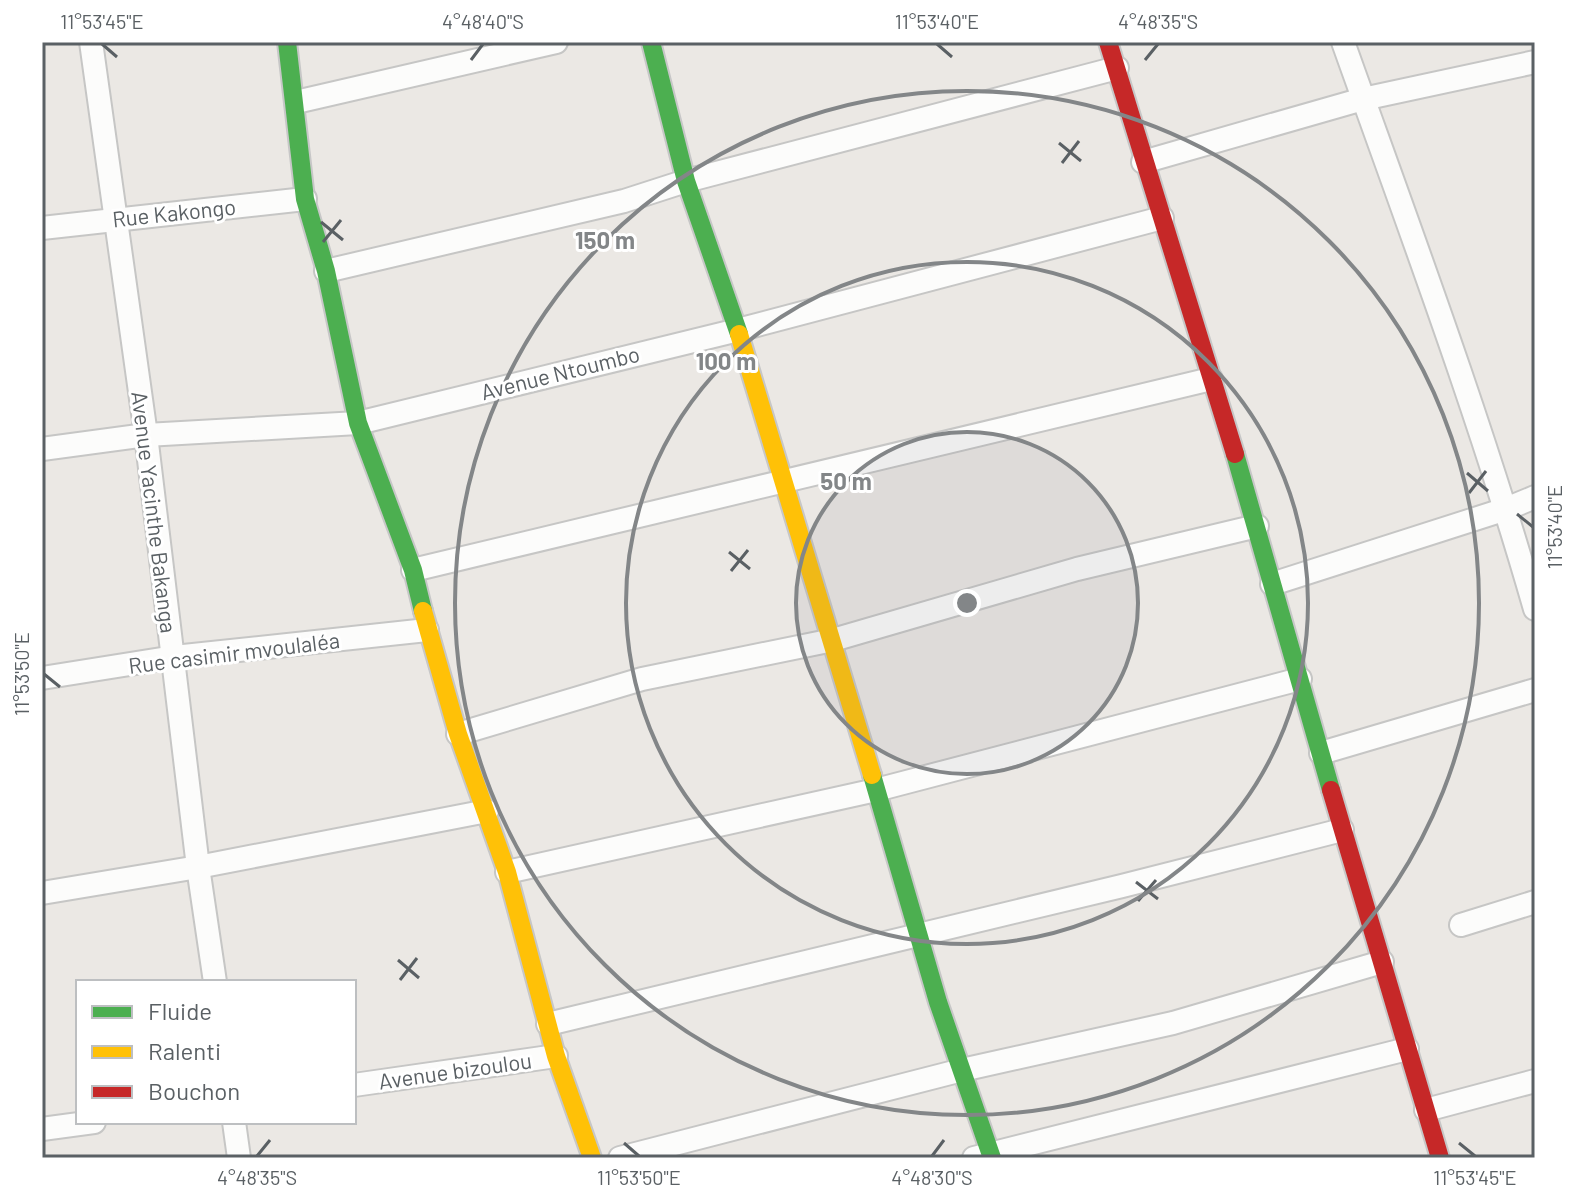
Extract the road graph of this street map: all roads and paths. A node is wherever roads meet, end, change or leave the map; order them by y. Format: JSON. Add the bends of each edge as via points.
{"nodes":[{"id":1,"x":91,"y":42,"type":"edge"},
{"id":2,"x":287,"y":42,"type":"edge"},
{"id":3,"x":556,"y":42,"type":"edge"},
{"id":4,"x":651,"y":42,"type":"edge"},
{"id":5,"x":1108,"y":42,"type":"edge"},
{"id":6,"x":1343,"y":42,"type":"edge"},
{"id":7,"x":1535,"y":62,"type":"edge"},
{"id":8,"x":1117,"y":68,"type":"junction"},
{"id":9,"x":1363,"y":99,"type":"junction"},
{"id":10,"x":296,"y":102,"type":"junction"},
{"id":11,"x":1143,"y":162,"type":"junction"},
{"id":12,"x":686,"y":181,"type":"junction"},
{"id":13,"x":305,"y":199,"type":"junction"},
{"id":14,"x":116,"y":218,"type":"junction"},
{"id":15,"x":1162,"y":218,"type":"junction"},
{"id":16,"x":42,"y":228,"type":"edge"},
{"id":17,"x":326,"y":271,"type":"junction"},
{"id":18,"x":738,"y":330,"type":"junction"},
{"id":19,"x":1211,"y":379,"type":"junction"},
{"id":20,"x":358,"y":423,"type":"junction"},
{"id":21,"x":146,"y":435,"type":"junction"},
{"id":22,"x":42,"y":449,"type":"edge"},
{"id":23,"x":785,"y":482,"type":"junction"},
{"id":24,"x":1535,"y":497,"type":"edge"},
{"id":25,"x":1506,"y":509,"type":"junction"},
{"id":26,"x":1257,"y":526,"type":"junction"},
{"id":27,"x":413,"y":570,"type":"junction"},
{"id":28,"x":1272,"y":584,"type":"junction"},
{"id":29,"x":1535,"y":609,"type":"edge"},
{"id":30,"x":427,"y":630,"type":"junction"},
{"id":31,"x":833,"y":640,"type":"junction"},
{"id":32,"x":174,"y":657,"type":"junction"},
{"id":33,"x":42,"y":678,"type":"edge"},
{"id":34,"x":1300,"y":679,"type":"junction"},
{"id":35,"x":1535,"y":690,"type":"edge"},
{"id":36,"x":458,"y":734,"type":"junction"},
{"id":37,"x":1321,"y":753,"type":"junction"},
{"id":38,"x":876,"y":790,"type":"junction"},
{"id":39,"x":487,"y":811,"type":"junction"},
{"id":40,"x":1342,"y":830,"type":"junction"},
{"id":41,"x":198,"y":867,"type":"junction"},
{"id":42,"x":507,"y":872,"type":"junction"},
{"id":43,"x":42,"y":893,"type":"edge"},
{"id":44,"x":1535,"y":902,"type":"edge"},
{"id":45,"x":1461,"y":925,"type":"dead end"},
{"id":46,"x":920,"y":935,"type":"junction"},
{"id":47,"x":1382,"y":962,"type":"junction"},
{"id":48,"x":215,"y":980,"type":"edge"},
{"id":49,"x":548,"y":1024,"type":"junction"},
{"id":50,"x":1407,"y":1049,"type":"junction"},
{"id":51,"x":556,"y":1056,"type":"junction"},
{"id":52,"x":962,"y":1070,"type":"junction"},
{"id":53,"x":1535,"y":1081,"type":"edge"},
{"id":54,"x":356,"y":1085,"type":"edge"},
{"id":55,"x":1426,"y":1110,"type":"junction"},
{"id":56,"x":79,"y":1124,"type":"edge"},
{"id":57,"x":234,"y":1124,"type":"edge"},
{"id":58,"x":42,"y":1129,"type":"edge"},
{"id":59,"x":986,"y":1157,"type":"edge"},
{"id":60,"x":239,"y":1158,"type":"edge"},
{"id":61,"x":592,"y":1158,"type":"edge"},
{"id":62,"x":620,"y":1158,"type":"edge"},
{"id":63,"x":1440,"y":1158,"type":"edge"}],
"edges":[{"from":1,"to":14,"type":"street","name":"Avenue Yacinthe Bakanga"},
{"from":2,"to":10,"type":"street"},
{"from":3,"to":10,"type":"street"},
{"from":4,"to":12,"type":"street"},
{"from":5,"to":8,"type":"street"},
{"from":6,"to":9,"type":"street"},
{"from":7,"to":9,"type":"street"},
{"from":8,"to":11,"type":"street"},
{"from":8,"to":12,"type":"street"},
{"from":9,"to":11,"type":"street"},
{"from":9,"to":25,"type":"street"},
{"from":10,"to":13,"type":"street"},
{"from":11,"to":15,"type":"street"},
{"from":12,"to":17,"type":"street","via":[[624,201]]},
{"from":12,"to":18,"type":"street"},
{"from":13,"to":14,"type":"street","name":"Rue Kakongo"},
{"from":13,"to":17,"type":"street"},
{"from":14,"to":16,"type":"street","name":"Rue Kakongo"},
{"from":14,"to":21,"type":"street","name":"Avenue Yacinthe Bakanga"},
{"from":15,"to":18,"type":"street","name":"Avenue Ntoumbo"},
{"from":15,"to":19,"type":"street"},
{"from":17,"to":20,"type":"street"},
{"from":18,"to":20,"type":"street","name":"Avenue Ntoumbo"},
{"from":18,"to":23,"type":"street"},
{"from":19,"to":23,"type":"street"},
{"from":19,"to":26,"type":"street"},
{"from":20,"to":21,"type":"street","name":"Avenue Ntoumbo"},
{"from":20,"to":27,"type":"street"},
{"from":21,"to":22,"type":"street","name":"Avenue Ntoumbo"},
{"from":21,"to":32,"type":"street","name":"Avenue Yacinthe Bakanga"},
{"from":23,"to":27,"type":"street"},
{"from":23,"to":31,"type":"street"},
{"from":24,"to":25,"type":"street"},
{"from":25,"to":28,"type":"street"},
{"from":25,"to":29,"type":"street"},
{"from":26,"to":28,"type":"street"},
{"from":26,"to":31,"type":"street","via":[[1077,569]]},
{"from":27,"to":30,"type":"street"},
{"from":28,"to":34,"type":"street"},
{"from":30,"to":32,"type":"street","name":"Rue casimir mvoulaléa"},
{"from":30,"to":36,"type":"street"},
{"from":31,"to":36,"type":"street","via":[[642,679]]},
{"from":31,"to":38,"type":"street"},
{"from":32,"to":33,"type":"street","name":"Rue casimir mvoulaléa"},
{"from":32,"to":41,"type":"street","name":"Avenue Yacinthe Bakanga"},
{"from":34,"to":37,"type":"street"},
{"from":34,"to":38,"type":"street"},
{"from":35,"to":37,"type":"street"},
{"from":36,"to":39,"type":"street"},
{"from":37,"to":40,"type":"street"},
{"from":38,"to":42,"type":"street"},
{"from":38,"to":46,"type":"street"},
{"from":39,"to":41,"type":"street"},
{"from":39,"to":42,"type":"street"},
{"from":40,"to":46,"type":"street"},
{"from":40,"to":47,"type":"street"},
{"from":41,"to":43,"type":"street"},
{"from":41,"to":48,"type":"street","name":"Avenue Yacinthe Bakanga"},
{"from":42,"to":49,"type":"street"},
{"from":44,"to":45,"type":"street"},
{"from":46,"to":49,"type":"street"},
{"from":46,"to":52,"type":"street"},
{"from":47,"to":50,"type":"street"},
{"from":47,"to":52,"type":"street","via":[[1173,1023]]},
{"from":49,"to":51,"type":"street"},
{"from":50,"to":55,"type":"street"},
{"from":50,"to":59,"type":"street"},
{"from":51,"to":54,"type":"street","name":"Avenue bizoulou"},
{"from":51,"to":61,"type":"street"},
{"from":52,"to":59,"type":"street"},
{"from":52,"to":62,"type":"street"},
{"from":53,"to":55,"type":"street"},
{"from":55,"to":63,"type":"street"},
{"from":56,"to":58,"type":"street"},
{"from":57,"to":60,"type":"street"}]}
